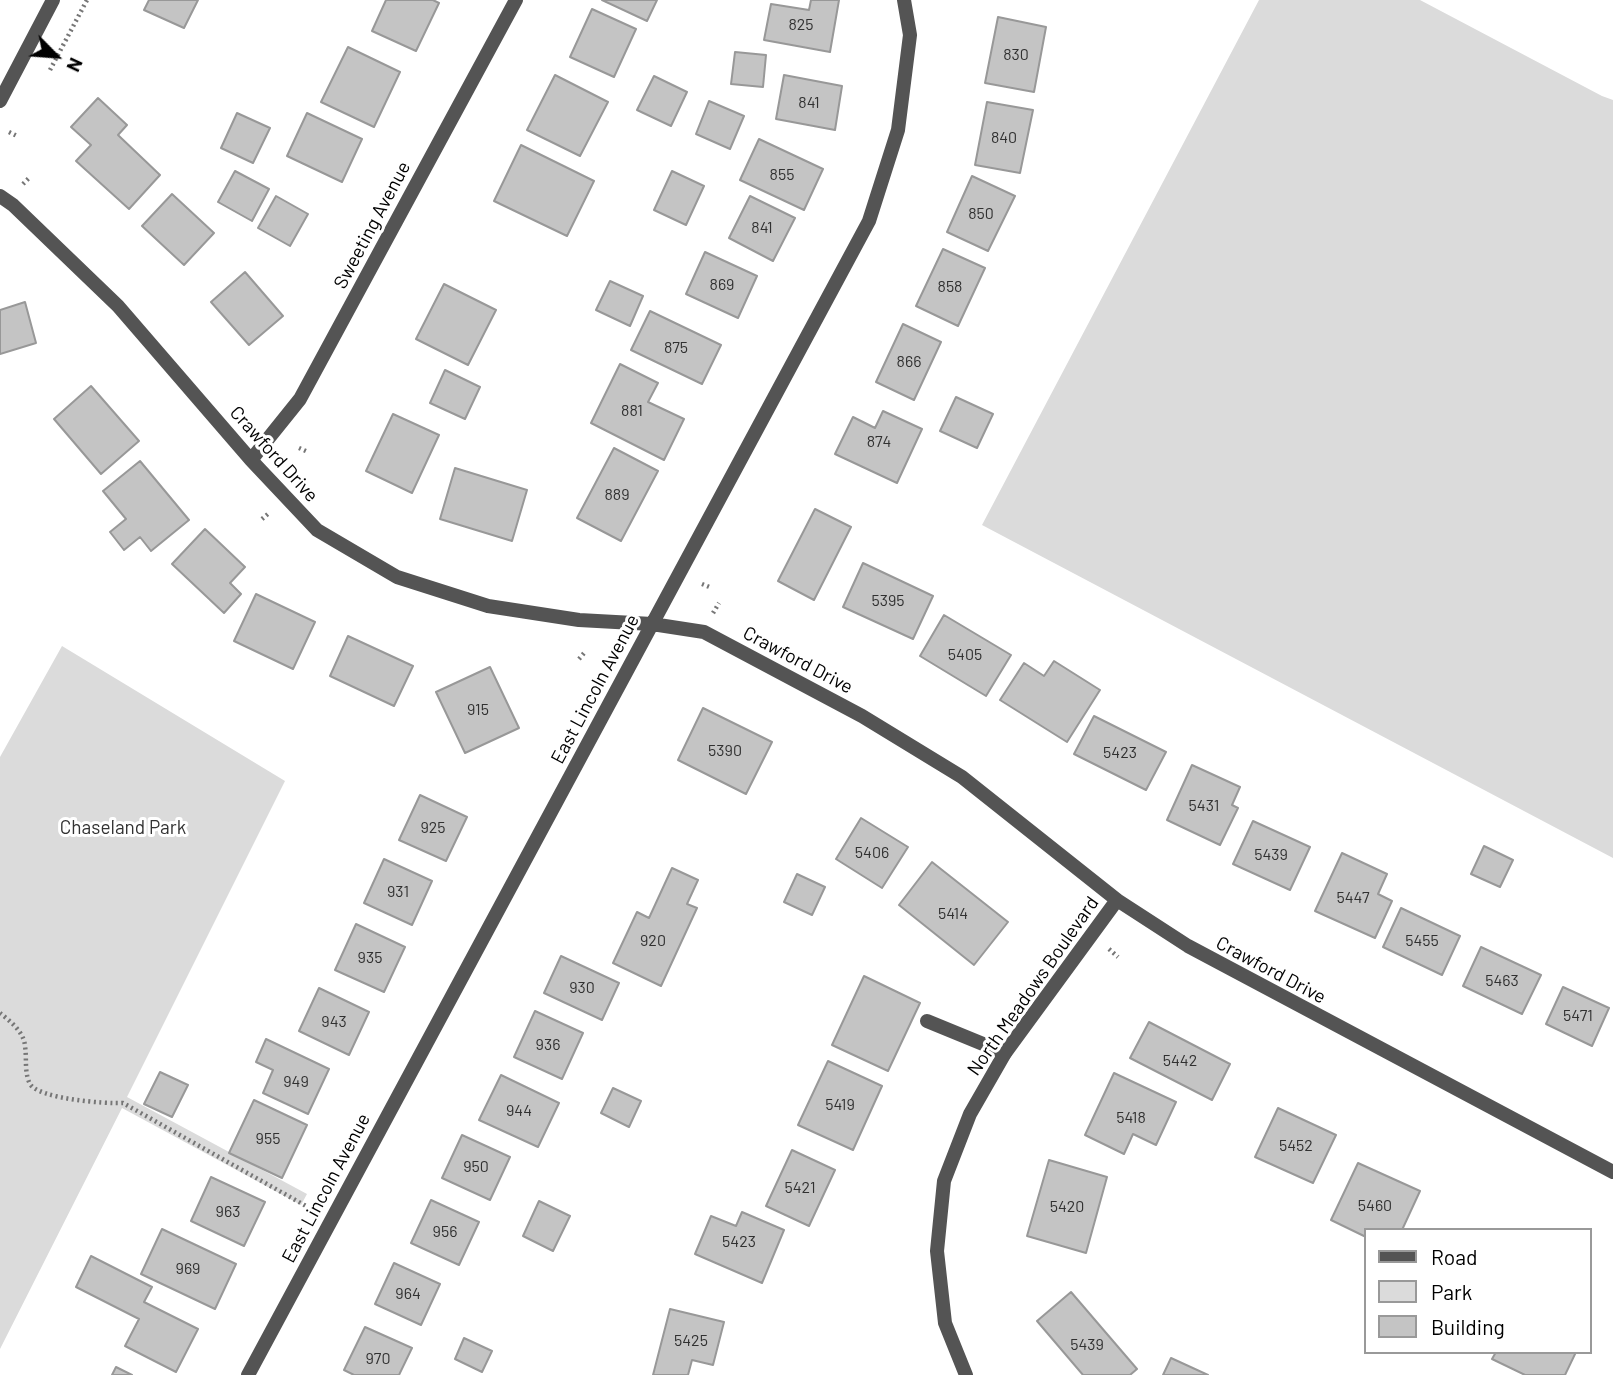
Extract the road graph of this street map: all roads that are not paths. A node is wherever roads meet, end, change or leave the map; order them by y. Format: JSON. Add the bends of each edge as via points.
{"nodes":[{"id":1,"x":53,"y":0,"type":"edge"},
{"id":2,"x":516,"y":0,"type":"edge"},
{"id":3,"x":904,"y":0,"type":"edge"},
{"id":4,"x":0,"y":101,"type":"edge"},
{"id":5,"x":0,"y":196,"type":"edge"},
{"id":6,"x":251,"y":460,"type":"junction"},
{"id":7,"x":652,"y":624,"type":"junction"},
{"id":8,"x":1117,"y":900,"type":"junction"},
{"id":9,"x":927,"y":1021,"type":"dead end"},
{"id":10,"x":1005,"y":1053,"type":"junction"},
{"id":11,"x":1613,"y":1172,"type":"edge"},
{"id":12,"x":248,"y":1375,"type":"edge"},
{"id":13,"x":966,"y":1375,"type":"edge"}],
"edges":[{"from":1,"to":4,"type":"street"},
{"from":2,"to":6,"type":"street","name":"Sweeting Avenue","via":[[300,400]]},
{"from":3,"to":7,"type":"street","name":"East Lincoln Avenue","via":[[910,35],[898,130],[869,221]]},
{"from":5,"to":6,"type":"street","name":"Crawford Drive","via":[[118,306]]},
{"from":6,"to":7,"type":"street","name":"Crawford Drive","via":[[317,530],[397,577],[488,606],[579,620]]},
{"from":7,"to":8,"type":"street","name":"Crawford Drive","via":[[704,632],[862,716],[961,777]]},
{"from":7,"to":12,"type":"street","name":"East Lincoln Avenue"},
{"from":8,"to":10,"type":"street","name":"North Meadows Boulevard"},
{"from":8,"to":11,"type":"street","name":"Crawford Drive","via":[[1235,972]]},
{"from":9,"to":10,"type":"street"},
{"from":10,"to":13,"type":"street","name":"North Meadows Boulevard","via":[[970,1114],[944,1181],[937,1251],[944,1322]]}]}
